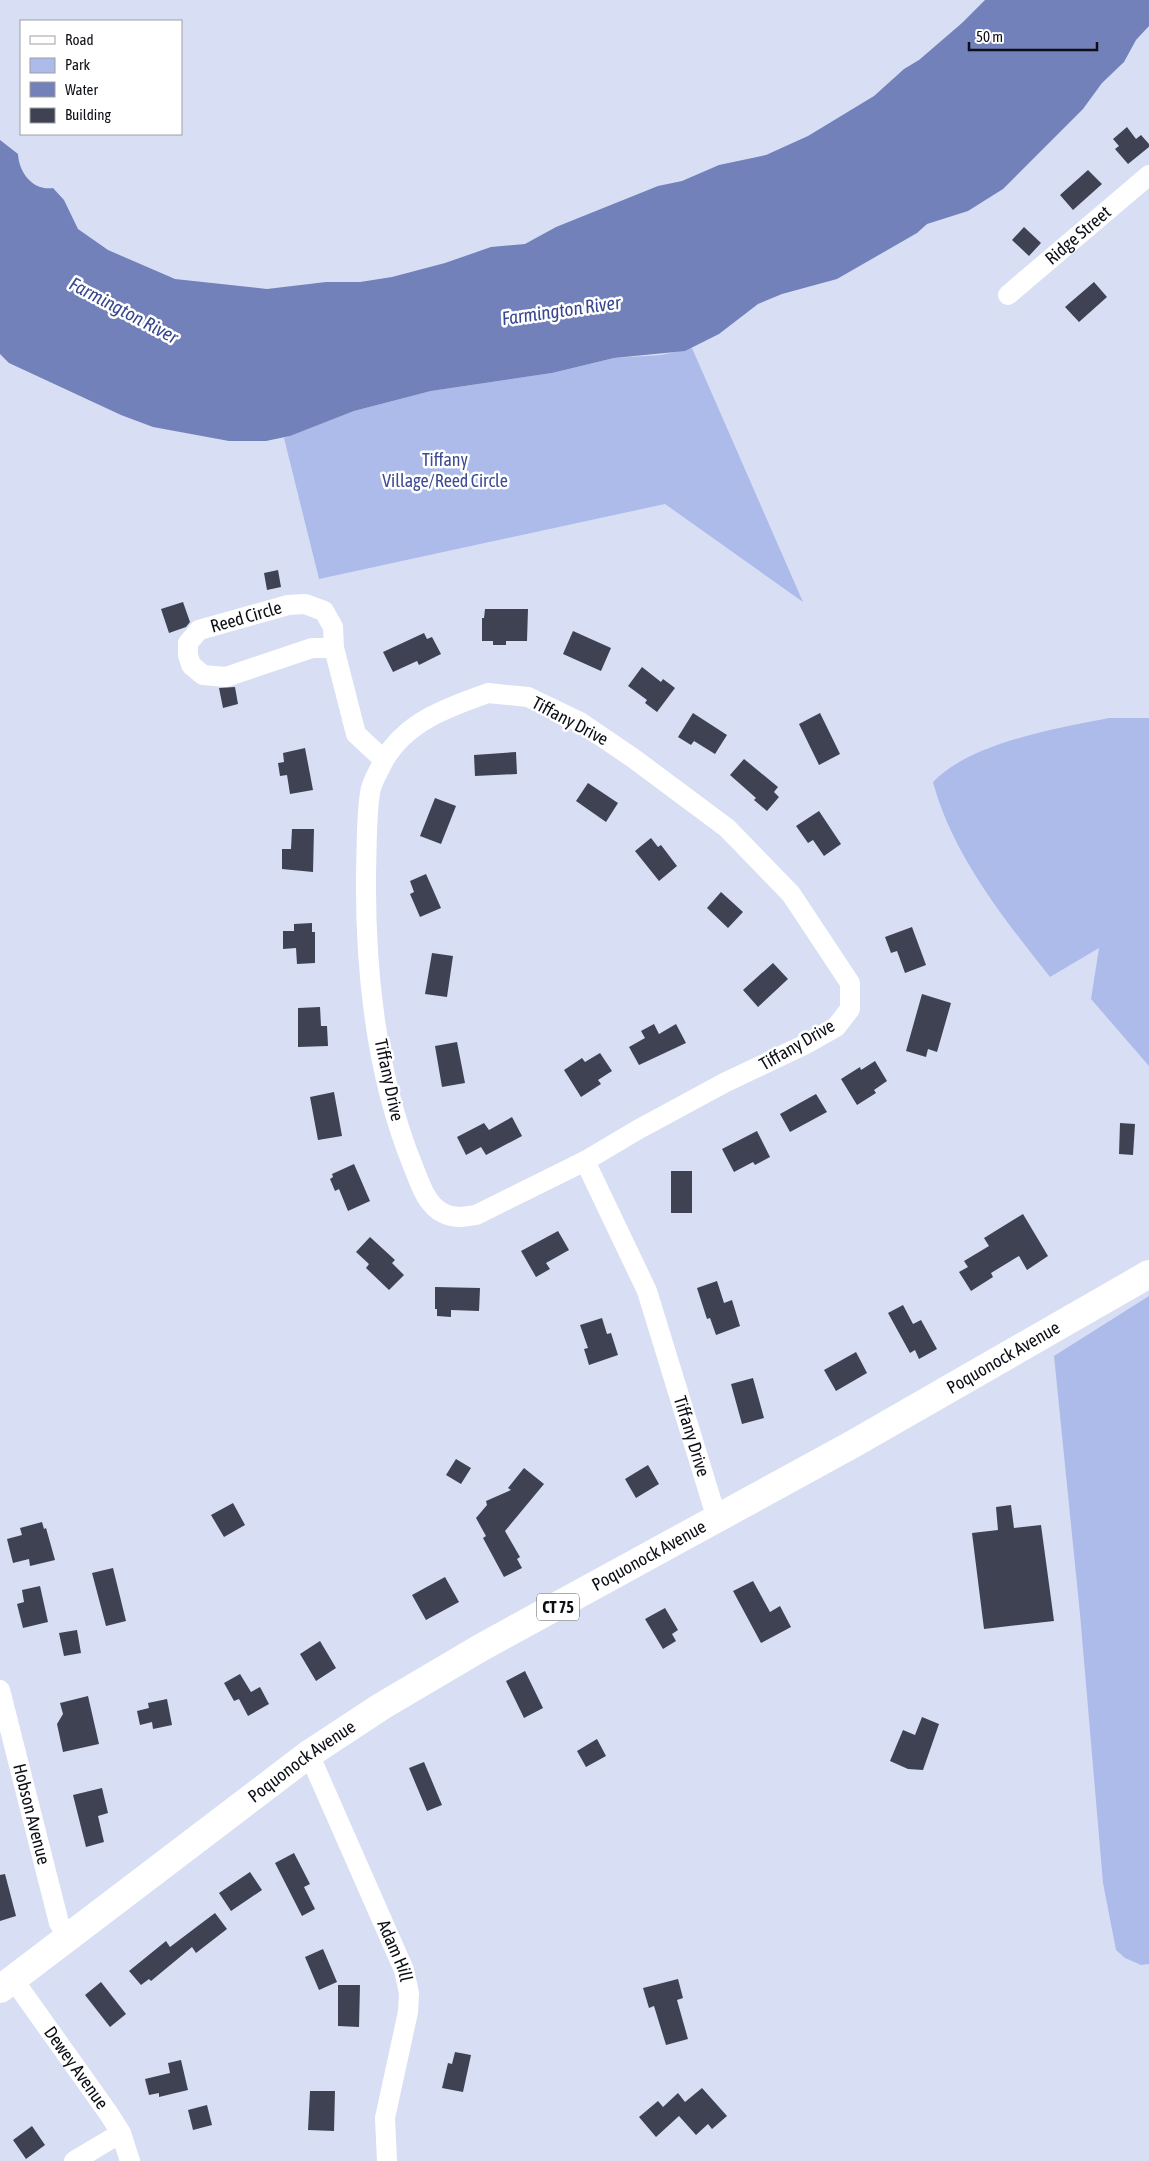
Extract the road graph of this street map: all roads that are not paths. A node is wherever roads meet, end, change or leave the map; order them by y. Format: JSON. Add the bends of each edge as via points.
{"nodes":[{"id":1,"x":1149,"y":175,"type":"edge"},
{"id":2,"x":1008,"y":295,"type":"dead end"},
{"id":3,"x":334,"y":648,"type":"junction"},
{"id":4,"x":384,"y":760,"type":"junction"},
{"id":5,"x":585,"y":1161,"type":"junction"},
{"id":6,"x":1149,"y":1274,"type":"edge"},
{"id":7,"x":717,"y":1519,"type":"junction"},
{"id":8,"x":0,"y":1690,"type":"edge"},
{"id":9,"x":309,"y":1754,"type":"junction"},
{"id":10,"x":69,"y":1935,"type":"junction"},
{"id":11,"x":6,"y":1984,"type":"edge"},
{"id":12,"x":121,"y":2133,"type":"junction"},
{"id":13,"x":74,"y":2161,"type":"edge"},
{"id":14,"x":130,"y":2161,"type":"edge"},
{"id":15,"x":388,"y":2161,"type":"edge"}],
"edges":[{"from":1,"to":2,"type":"street","name":"Ridge Street"},
{"from":3,"to":3,"type":"street","name":"Reed Circle","via":[[312,648],[226,676],[203,675],[191,665],[188,655],[188,643],[199,630],[288,605],[305,604],[324,610],[333,627]]},
{"from":3,"to":4,"type":"street","name":"Reed Circle","via":[[356,734]]},
{"from":4,"to":5,"type":"street","name":"Tiffany Drive","via":[[370,791],[367,821],[366,905],[372,992],[395,1115],[426,1197],[442,1213],[459,1218],[476,1215]]},
{"from":4,"to":5,"type":"street","name":"Tiffany Drive","via":[[398,742],[427,718],[488,693],[528,697],[580,722],[727,828],[791,894],[850,983],[850,1009],[836,1027],[726,1082]]},
{"from":5,"to":7,"type":"street","name":"Tiffany Drive","via":[[647,1291]]},
{"from":6,"to":7,"type":"main road","name":"Poquonock Avenue","number":"CT 75"},
{"from":7,"to":9,"type":"main road","name":"Poquonock Avenue","number":"CT 75","via":[[482,1647]]},
{"from":8,"to":10,"type":"street","name":"Hobson Avenue","via":[[59,1923]]},
{"from":9,"to":10,"type":"main road","name":"Poquonock Avenue","number":"CT 75"},
{"from":9,"to":15,"type":"street","name":"Adam Hill","via":[[404,1970],[409,1993],[408,2012],[385,2118]]},
{"from":10,"to":11,"type":"main road","name":"Poquonock Avenue","number":"CT 75"},
{"from":11,"to":12,"type":"street","name":"Dewey Avenue"},
{"from":12,"to":13,"type":"street"},
{"from":12,"to":14,"type":"street","name":"Dewey Avenue"}]}
